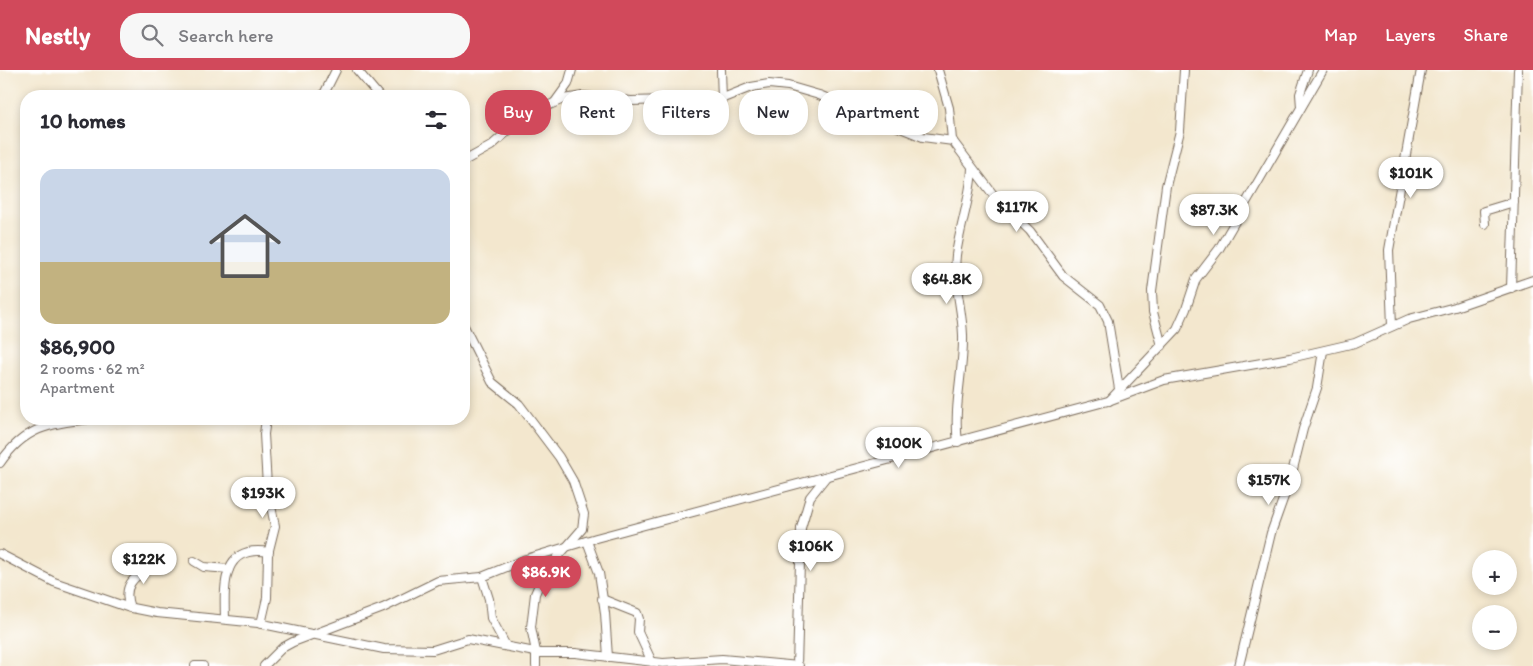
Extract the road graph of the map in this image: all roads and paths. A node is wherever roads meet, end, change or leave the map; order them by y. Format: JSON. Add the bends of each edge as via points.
{"nodes":[{"id":1,"x":336,"y":70,"type":"edge"},
{"id":2,"x":357,"y":70,"type":"edge"},
{"id":3,"x":572,"y":70,"type":"edge"},
{"id":4,"x":720,"y":70,"type":"edge"},
{"id":5,"x":938,"y":70,"type":"edge"},
{"id":6,"x":1184,"y":70,"type":"edge"},
{"id":7,"x":1308,"y":70,"type":"edge"},
{"id":8,"x":1323,"y":70,"type":"edge"},
{"id":9,"x":1421,"y":70,"type":"edge"},
{"id":10,"x":1518,"y":70,"type":"edge"},
{"id":11,"x":326,"y":90,"type":"edge"},
{"id":12,"x":374,"y":90,"type":"edge"},
{"id":13,"x":721,"y":90,"type":"edge"},
{"id":14,"x":729,"y":97,"type":"edge"},
{"id":15,"x":643,"y":100,"type":"edge"},
{"id":16,"x":555,"y":102,"type":"junction"},
{"id":17,"x":1301,"y":108,"type":"junction"},
{"id":18,"x":953,"y":141,"type":"junction"},
{"id":19,"x":470,"y":158,"type":"edge"},
{"id":20,"x":972,"y":168,"type":"junction"},
{"id":21,"x":1514,"y":202,"type":"junction"},
{"id":22,"x":1485,"y":224,"type":"dead end"},
{"id":23,"x":1533,"y":280,"type":"edge"},
{"id":24,"x":1511,"y":288,"type":"junction"},
{"id":25,"x":1392,"y":326,"type":"junction"},
{"id":26,"x":470,"y":338,"type":"edge"},
{"id":27,"x":1162,"y":346,"type":"junction"},
{"id":28,"x":1323,"y":351,"type":"junction"},
{"id":29,"x":1119,"y":389,"type":"junction"},
{"id":30,"x":1108,"y":401,"type":"junction"},
{"id":31,"x":50,"y":425,"type":"edge"},
{"id":32,"x":265,"y":425,"type":"edge"},
{"id":33,"x":958,"y":442,"type":"junction"},
{"id":34,"x":0,"y":463,"type":"edge"},
{"id":35,"x":826,"y":477,"type":"junction"},
{"id":36,"x":587,"y":541,"type":"junction"},
{"id":37,"x":567,"y":548,"type":"junction"},
{"id":38,"x":269,"y":552,"type":"junction"},
{"id":39,"x":0,"y":554,"type":"edge"},
{"id":40,"x":194,"y":561,"type":"dead end"},
{"id":41,"x":154,"y":563,"type":"dead end"},
{"id":42,"x":229,"y":569,"type":"junction"},
{"id":43,"x":482,"y":577,"type":"junction"},
{"id":44,"x":602,"y":599,"type":"junction"},
{"id":45,"x":130,"y":608,"type":"junction"},
{"id":46,"x":225,"y":619,"type":"junction"},
{"id":47,"x":261,"y":624,"type":"junction"},
{"id":48,"x":316,"y":634,"type":"junction"},
{"id":49,"x":506,"y":646,"type":"junction"},
{"id":50,"x":536,"y":652,"type":"junction"},
{"id":51,"x":608,"y":657,"type":"junction"},
{"id":52,"x":652,"y":662,"type":"junction"},
{"id":53,"x":267,"y":664,"type":"edge"},
{"id":54,"x":666,"y":664,"type":"edge"},
{"id":55,"x":695,"y":664,"type":"edge"},
{"id":56,"x":195,"y":666,"type":"edge"},
{"id":57,"x":203,"y":666,"type":"edge"},
{"id":58,"x":536,"y":666,"type":"edge"},
{"id":59,"x":798,"y":666,"type":"edge"},
{"id":60,"x":1239,"y":666,"type":"edge"}],
"edges":[{"from":1,"to":11,"type":"street"},
{"from":2,"to":12,"type":"street"},
{"from":3,"to":16,"type":"street","via":[[568,84]]},
{"from":4,"to":13,"type":"street"},
{"from":5,"to":18,"type":"street","via":[[949,108]]},
{"from":6,"to":27,"type":"street","via":[[1180,131],[1166,186],[1152,291]]},
{"from":7,"to":17,"type":"street","via":[[1300,94]]},
{"from":8,"to":17,"type":"street"},
{"from":9,"to":25,"type":"street","via":[[1389,250]]},
{"from":10,"to":21,"type":"street"},
{"from":14,"to":18,"type":"street","via":[[762,84],[788,86],[923,137]]},
{"from":15,"to":16,"type":"street","via":[[584,96]]},
{"from":16,"to":19,"type":"street","via":[[525,116],[491,146]]},
{"from":17,"to":27,"type":"street","via":[[1219,249],[1196,279],[1183,319]]},
{"from":18,"to":20,"type":"street"},
{"from":20,"to":29,"type":"street","via":[[995,197],[1030,231],[1063,276],[1100,305],[1108,321]]},
{"from":20,"to":33,"type":"street","via":[[958,242],[955,282],[962,332],[956,420]]},
{"from":21,"to":22,"type":"street","via":[[1484,211]]},
{"from":21,"to":24,"type":"street"},
{"from":23,"to":24,"type":"street"},
{"from":24,"to":25,"type":"street"},
{"from":25,"to":28,"type":"street","via":[[1356,343]]},
{"from":26,"to":37,"type":"street","via":[[492,382],[525,411],[573,481],[584,521],[582,529]]},
{"from":27,"to":29,"type":"street"},
{"from":28,"to":30,"type":"street","via":[[1164,380]]},
{"from":28,"to":60,"type":"street","via":[[1317,388],[1265,554]]},
{"from":29,"to":30,"type":"street"},
{"from":30,"to":33,"type":"street"},
{"from":31,"to":34,"type":"street","via":[[20,440]]},
{"from":32,"to":38,"type":"street","via":[[267,491],[275,522]]},
{"from":33,"to":35,"type":"street"},
{"from":35,"to":36,"type":"street"},
{"from":35,"to":59,"type":"street","via":[[810,497],[801,528]]},
{"from":36,"to":37,"type":"street"},
{"from":36,"to":44,"type":"street","via":[[598,569]]},
{"from":37,"to":43,"type":"street","via":[[526,559]]},
{"from":37,"to":50,"type":"street","via":[[544,573],[535,594],[531,627]]},
{"from":38,"to":42,"type":"street","via":[[244,552]]},
{"from":38,"to":47,"type":"street","via":[[267,598]]},
{"from":39,"to":45,"type":"street","via":[[47,579]]},
{"from":40,"to":42,"type":"street","via":[[204,567]]},
{"from":41,"to":45,"type":"street","via":[[129,586]]},
{"from":42,"to":46,"type":"street"},
{"from":43,"to":48,"type":"street","via":[[438,581],[383,608]]},
{"from":43,"to":49,"type":"street","via":[[491,618]]},
{"from":44,"to":51,"type":"street"},
{"from":44,"to":52,"type":"street","via":[[637,613],[638,632]]},
{"from":45,"to":46,"type":"street"},
{"from":46,"to":47,"type":"street"},
{"from":47,"to":48,"type":"street"},
{"from":48,"to":49,"type":"street","via":[[384,649],[433,650],[468,640]]},
{"from":48,"to":53,"type":"street","via":[[287,645]]},
{"from":49,"to":50,"type":"street"},
{"from":50,"to":51,"type":"street"},
{"from":50,"to":58,"type":"street"},
{"from":51,"to":52,"type":"street"},
{"from":52,"to":54,"type":"street"},
{"from":54,"to":55,"type":"street"},
{"from":55,"to":59,"type":"street","via":[[722,659]]},
{"from":56,"to":57,"type":"street"}]}
